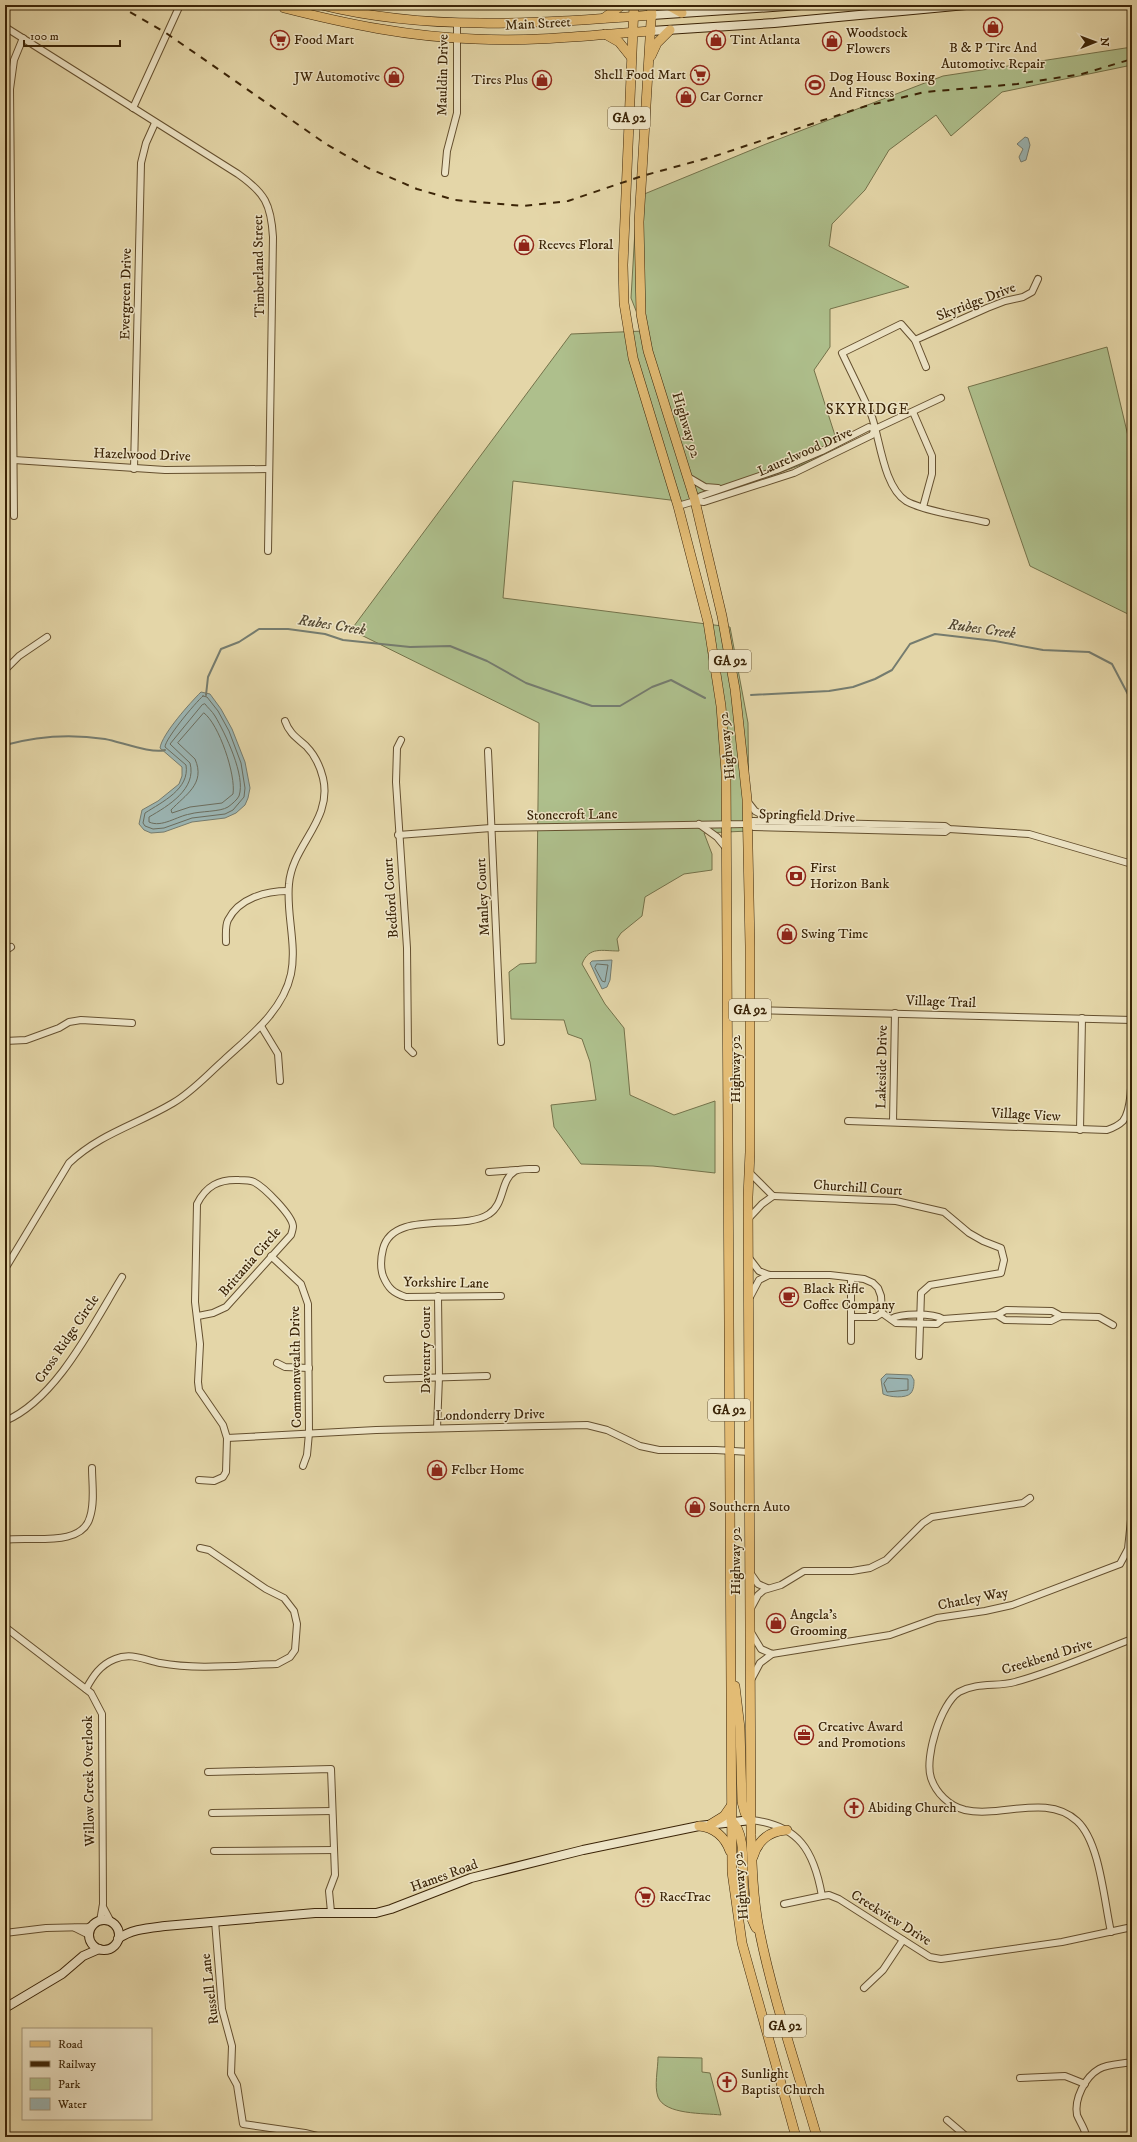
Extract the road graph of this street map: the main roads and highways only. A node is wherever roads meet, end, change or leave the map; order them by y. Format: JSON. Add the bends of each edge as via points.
{"nodes":[{"id":1,"x":283,"y":5,"type":"edge"},
{"id":2,"x":321,"y":5,"type":"edge"},
{"id":3,"x":622,"y":5,"type":"edge"},
{"id":4,"x":634,"y":5,"type":"edge"},
{"id":5,"x":652,"y":5,"type":"edge"},
{"id":6,"x":668,"y":5,"type":"edge"},
{"id":7,"x":682,"y":13,"type":"road end"},
{"id":8,"x":652,"y":15,"type":"junction"},
{"id":9,"x":633,"y":17,"type":"junction"},
{"id":10,"x":602,"y":19,"type":"junction"},
{"id":11,"x":670,"y":30,"type":"road end"},
{"id":12,"x":651,"y":31,"type":"junction"},
{"id":13,"x":632,"y":32,"type":"junction"},
{"id":14,"x":605,"y":34,"type":"junction"},
{"id":15,"x":631,"y":58,"type":"junction"},
{"id":16,"x":649,"y":61,"type":"junction"},
{"id":17,"x":638,"y":238,"type":"junction"},
{"id":18,"x":624,"y":239,"type":"junction"},
{"id":19,"x":731,"y":1671,"type":"junction"},
{"id":20,"x":731,"y":1806,"type":"junction"},
{"id":21,"x":751,"y":1820,"type":"junction"},
{"id":22,"x":731,"y":1821,"type":"junction"},
{"id":23,"x":711,"y":1824,"type":"road end"},
{"id":24,"x":699,"y":1826,"type":"road end"},
{"id":25,"x":787,"y":1830,"type":"road end"},
{"id":26,"x":731,"y":1853,"type":"junction"},
{"id":27,"x":752,"y":1864,"type":"junction"},
{"id":28,"x":761,"y":1936,"type":"junction"},
{"id":29,"x":796,"y":2137,"type":"edge"},
{"id":30,"x":817,"y":2137,"type":"edge"}],
"edges":[{"from":1,"to":14,"type":"main road","name":"Main Street","via":[[284,8],[358,26],[456,39]]},
{"from":2,"to":10,"type":"main road","name":"Main Street","via":[[393,18],[457,24],[518,24]]},
{"from":3,"to":10,"type":"main road"},
{"from":4,"to":9,"type":"main road","name":"Highway 92","number":"GA 92"},
{"from":5,"to":8,"type":"main road","name":"Highway 92","number":"GA 92"},
{"from":6,"to":7,"type":"main road"},
{"from":8,"to":9,"type":"main road","name":"Main Street"},
{"from":8,"to":12,"type":"main road","name":"Highway 92","number":"GA 92"},
{"from":9,"to":10,"type":"main road","name":"Main Street"},
{"from":9,"to":13,"type":"main road","name":"Highway 92","number":"GA 92"},
{"from":11,"to":16,"type":"main road","via":[[657,43]]},
{"from":12,"to":13,"type":"main road","name":"Main Street"},
{"from":12,"to":16,"type":"main road","name":"Highway 92","number":"GA 92"},
{"from":13,"to":14,"type":"main road","name":"Main Street"},
{"from":13,"to":15,"type":"main road","name":"Highway 92","number":"GA 92"},
{"from":14,"to":15,"type":"main road","via":[[618,42]]},
{"from":15,"to":18,"type":"main road","name":"Highway 92","number":"GA 92"},
{"from":16,"to":17,"type":"main road","name":"Highway 92","number":"GA 92"},
{"from":17,"to":18,"type":"main road"},
{"from":17,"to":21,"type":"main road","name":"Highway 92","number":"GA 92","via":[[641,314],[645,336],[695,501],[722,616],[734,682],[746,799],[750,1010],[748,1301]]},
{"from":18,"to":19,"type":"main road","name":"Highway 92","number":"GA 92","via":[[624,303],[633,358],[705,605],[715,666],[726,772]]},
{"from":19,"to":20,"type":"main road","name":"Highway 92","number":"GA 92"},
{"from":19,"to":21,"type":"main road","via":[[739,1708],[742,1802],[745,1813]]},
{"from":20,"to":22,"type":"main road","name":"Highway 92","number":"GA 92"},
{"from":20,"to":23,"type":"main road","via":[[724,1816]]},
{"from":21,"to":27,"type":"main road","name":"Highway 92","number":"GA 92"},
{"from":22,"to":26,"type":"main road","name":"Highway 92","number":"GA 92"},
{"from":22,"to":28,"type":"main road","via":[[741,1838],[746,1901]]},
{"from":24,"to":26,"type":"main road","via":[[718,1832]]},
{"from":25,"to":27,"type":"main road","via":[[765,1837],[757,1848]]},
{"from":26,"to":29,"type":"main road","name":"Highway 92","number":"GA 92","via":[[734,1897],[742,1943]]},
{"from":27,"to":28,"type":"main road","name":"Highway 92","number":"GA 92"},
{"from":28,"to":30,"type":"main road","name":"Highway 92","number":"GA 92"}]}
